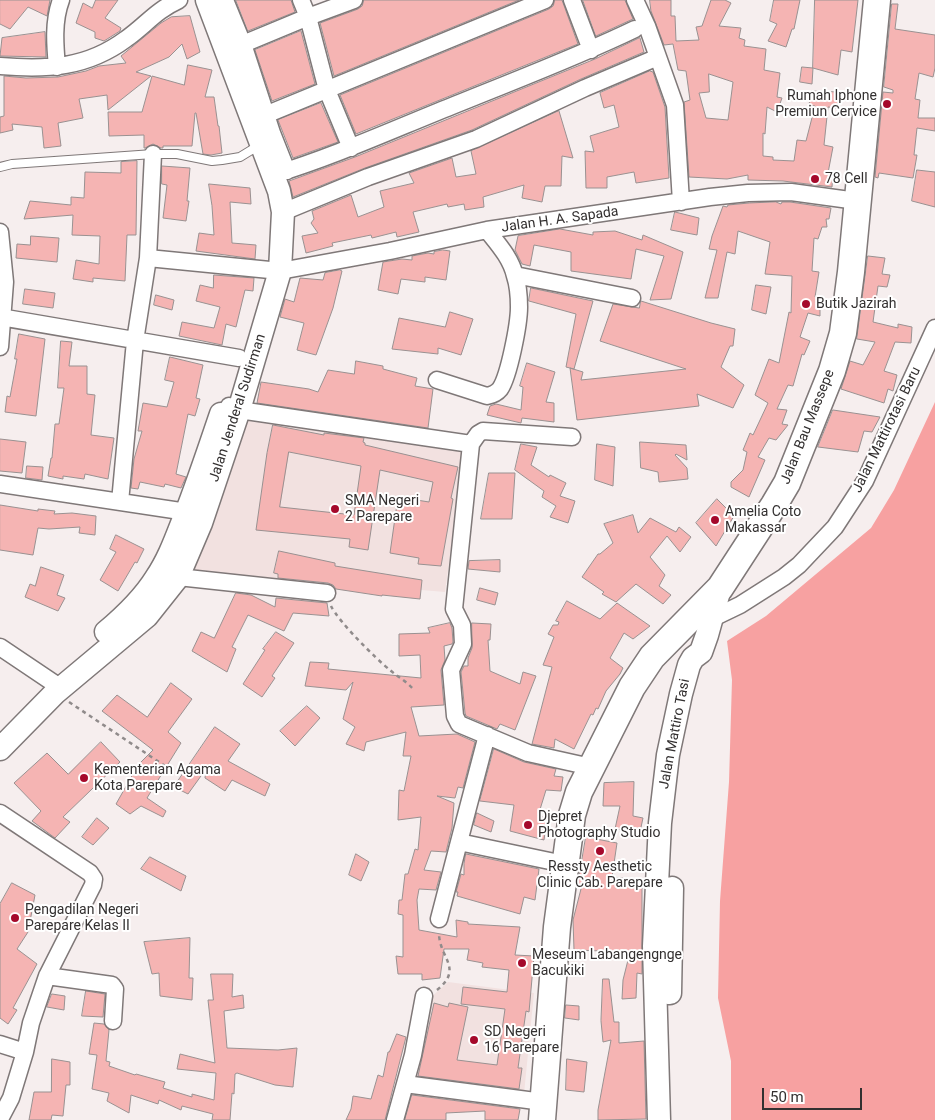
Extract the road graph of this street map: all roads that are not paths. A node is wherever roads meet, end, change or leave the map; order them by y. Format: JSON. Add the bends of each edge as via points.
{"nodes":[{"id":1,"x":61,"y":0,"type":"edge"},
{"id":2,"x":179,"y":0,"type":"edge"},
{"id":3,"x":193,"y":0,"type":"edge"},
{"id":4,"x":207,"y":0,"type":"edge"},
{"id":5,"x":225,"y":0,"type":"edge"},
{"id":6,"x":301,"y":0,"type":"edge"},
{"id":7,"x":354,"y":0,"type":"edge"},
{"id":8,"x":545,"y":0,"type":"edge"},
{"id":9,"x":572,"y":0,"type":"edge"},
{"id":10,"x":635,"y":0,"type":"edge"},
{"id":11,"x":877,"y":0,"type":"edge"},
{"id":12,"x":159,"y":3,"type":"edge"},
{"id":13,"x":308,"y":17,"type":"junction"},
{"id":14,"x":635,"y":29,"type":"dead end"},
{"id":15,"x":243,"y":44,"type":"junction"},
{"id":16,"x":591,"y":50,"type":"junction"},
{"id":17,"x":658,"y":57,"type":"junction"},
{"id":18,"x":0,"y":66,"type":"edge"},
{"id":19,"x":57,"y":68,"type":"junction"},
{"id":20,"x":327,"y":90,"type":"junction"},
{"id":21,"x":260,"y":117,"type":"junction"},
{"id":22,"x":351,"y":148,"type":"junction"},
{"id":23,"x":253,"y":149,"type":"junction"},
{"id":24,"x":152,"y":154,"type":"junction"},
{"id":25,"x":0,"y":167,"type":"edge"},
{"id":26,"x":280,"y":173,"type":"junction"},
{"id":27,"x":857,"y":201,"type":"junction"},
{"id":28,"x":681,"y":202,"type":"junction"},
{"id":29,"x":283,"y":212,"type":"junction"},
{"id":30,"x":487,"y":230,"type":"junction"},
{"id":31,"x":0,"y":232,"type":"edge"},
{"id":32,"x":148,"y":258,"type":"junction"},
{"id":33,"x":272,"y":270,"type":"junction"},
{"id":34,"x":515,"y":275,"type":"junction"},
{"id":35,"x":632,"y":298,"type":"dead end"},
{"id":36,"x":2,"y":317,"type":"edge"},
{"id":37,"x":935,"y":328,"type":"edge"},
{"id":38,"x":135,"y":341,"type":"junction"},
{"id":39,"x":0,"y":347,"type":"edge"},
{"id":40,"x":239,"y":358,"type":"junction"},
{"id":41,"x":436,"y":380,"type":"dead end"},
{"id":42,"x":232,"y":407,"type":"junction"},
{"id":43,"x":572,"y":437,"type":"dead end"},
{"id":44,"x":471,"y":444,"type":"junction"},
{"id":45,"x":0,"y":484,"type":"edge"},
{"id":46,"x":120,"y":502,"type":"junction"},
{"id":47,"x":187,"y":512,"type":"junction"},
{"id":48,"x":178,"y":577,"type":"junction"},
{"id":49,"x":720,"y":588,"type":"junction"},
{"id":50,"x":327,"y":593,"type":"road end"},
{"id":51,"x":713,"y":618,"type":"junction"},
{"id":52,"x":0,"y":646,"type":"edge"},
{"id":53,"x":55,"y":688,"type":"junction"},
{"id":54,"x":0,"y":728,"type":"edge"},
{"id":55,"x":487,"y":735,"type":"junction"},
{"id":56,"x":0,"y":750,"type":"edge"},
{"id":57,"x":591,"y":767,"type":"junction"},
{"id":58,"x":0,"y":813,"type":"edge"},
{"id":59,"x":459,"y":842,"type":"junction"},
{"id":60,"x":564,"y":864,"type":"junction"},
{"id":61,"x":440,"y":919,"type":"road end"},
{"id":62,"x":48,"y":976,"type":"junction"},
{"id":63,"x":424,"y":996,"type":"road end"},
{"id":64,"x":113,"y":1021,"type":"dead end"},
{"id":65,"x":0,"y":1044,"type":"edge"},
{"id":66,"x":25,"y":1052,"type":"junction"},
{"id":67,"x":665,"y":1060,"type":"junction"},
{"id":68,"x":405,"y":1084,"type":"junction"},
{"id":69,"x":542,"y":1111,"type":"edge"},
{"id":70,"x":0,"y":1119,"type":"edge"},
{"id":71,"x":395,"y":1120,"type":"edge"},
{"id":72,"x":659,"y":1120,"type":"edge"},
{"id":73,"x":674,"y":1120,"type":"edge"}],
"edges":[{"from":1,"to":19,"type":"street","via":[[55,32]]},
{"from":2,"to":12,"type":"street"},
{"from":3,"to":23,"type":"main road","name":"Jalan Jenderal Sudirman"},
{"from":4,"to":21,"type":"main road","name":"Jalan Jenderal Sudirman"},
{"from":5,"to":15,"type":"street"},
{"from":6,"to":13,"type":"street"},
{"from":7,"to":13,"type":"street"},
{"from":8,"to":20,"type":"street"},
{"from":9,"to":16,"type":"street"},
{"from":10,"to":17,"type":"street"},
{"from":11,"to":27,"type":"highway","name":"Jalan Bau Massepe"},
{"from":12,"to":19,"type":"street","via":[[120,43],[91,58]]},
{"from":13,"to":15,"type":"street"},
{"from":13,"to":20,"type":"street"},
{"from":14,"to":16,"type":"street"},
{"from":15,"to":21,"type":"street"},
{"from":16,"to":22,"type":"street"},
{"from":17,"to":28,"type":"street","via":[[675,105]]},
{"from":17,"to":29,"type":"street","via":[[476,139],[368,177]]},
{"from":18,"to":19,"type":"street"},
{"from":20,"to":21,"type":"street"},
{"from":20,"to":22,"type":"street"},
{"from":21,"to":26,"type":"main road","name":"Jalan Jenderal Sudirman"},
{"from":22,"to":26,"type":"street"},
{"from":23,"to":24,"type":"lane","via":[[240,157],[212,161],[177,154]]},
{"from":23,"to":33,"type":"main road","name":"Jalan Jenderal Sudirman","via":[[262,172],[270,214]]},
{"from":24,"to":25,"type":"lane"},
{"from":24,"to":32,"type":"street"},
{"from":26,"to":29,"type":"main road","name":"Jalan Jenderal Sudirman"},
{"from":27,"to":28,"type":"street","name":"Jalan H. A. Sapada","via":[[783,192]]},
{"from":27,"to":49,"type":"highway","name":"Jalan Bau Massepe","via":[[843,333],[832,371],[787,482]]},
{"from":28,"to":30,"type":"street","name":"Jalan H. A. Sapada"},
{"from":29,"to":33,"type":"main road","name":"Jalan Jenderal Sudirman"},
{"from":30,"to":33,"type":"street","name":"Jalan H. A. Sapada","via":[[390,251]]},
{"from":30,"to":34,"type":"street","via":[[507,256]]},
{"from":31,"to":36,"type":"street","via":[[5,282]]},
{"from":32,"to":33,"type":"street","name":"Jalan H. A. Sapada"},
{"from":32,"to":38,"type":"street"},
{"from":33,"to":40,"type":"main road","name":"Jalan Jenderal Sudirman"},
{"from":33,"to":42,"type":"main road","name":"Jalan Jenderal Sudirman"},
{"from":34,"to":35,"type":"street"},
{"from":34,"to":41,"type":"street","via":[[519,306],[517,326],[505,380],[499,390],[487,396]]},
{"from":36,"to":38,"type":"street"},
{"from":36,"to":39,"type":"street"},
{"from":37,"to":51,"type":"street","name":"Jalan Mattirotasi Baru","via":[[865,481],[835,527],[799,566]]},
{"from":38,"to":40,"type":"street"},
{"from":38,"to":46,"type":"street"},
{"from":40,"to":42,"type":"main road","name":"Jalan Jenderal Sudirman"},
{"from":42,"to":44,"type":"street"},
{"from":42,"to":47,"type":"main road","name":"Jalan Jenderal Sudirman"},
{"from":42,"to":48,"type":"main road","name":"Jalan Jenderal Sudirman","via":[[201,523]]},
{"from":43,"to":44,"type":"street","via":[[483,431]]},
{"from":44,"to":55,"type":"street","via":[[454,609],[462,625],[463,644],[451,670],[455,716],[459,724]]},
{"from":45,"to":46,"type":"street"},
{"from":46,"to":47,"type":"street"},
{"from":47,"to":53,"type":"main road","name":"Jalan Jenderal Sudirman","via":[[156,579]]},
{"from":48,"to":50,"type":"street"},
{"from":48,"to":53,"type":"main road","name":"Jalan Jenderal Sudirman","via":[[147,616]]},
{"from":49,"to":51,"type":"main road","name":"Jalan Mattiro Tasi"},
{"from":49,"to":57,"type":"highway","name":"Jalan Bau Massepe","via":[[652,657],[632,687]]},
{"from":51,"to":67,"type":"main road","name":"Jalan Mattiro Tasi","via":[[701,652],[703,660],[684,746],[675,825]]},
{"from":52,"to":53,"type":"street"},
{"from":53,"to":54,"type":"main road","name":"Jalan Jenderal Sudirman"},
{"from":53,"to":56,"type":"main road","name":"Jalan Jenderal Sudirman"},
{"from":55,"to":57,"type":"street","via":[[528,753]]},
{"from":55,"to":59,"type":"street"},
{"from":57,"to":60,"type":"highway","name":"Jalan Bau Massepe","via":[[572,815]]},
{"from":58,"to":62,"type":"street","via":[[90,872],[94,879]]},
{"from":59,"to":60,"type":"street"},
{"from":59,"to":61,"type":"street"},
{"from":60,"to":69,"type":"highway","name":"Jalan Bau Massepe"},
{"from":62,"to":64,"type":"street","via":[[114,987]]},
{"from":62,"to":66,"type":"street"},
{"from":63,"to":68,"type":"street"},
{"from":65,"to":66,"type":"street"},
{"from":66,"to":70,"type":"street","via":[[11,1098]]},
{"from":67,"to":72,"type":"main road","name":"Jalan Mattiro Tasi"},
{"from":67,"to":73,"type":"main road","name":"Jalan Mattiro Tasi"},
{"from":68,"to":69,"type":"street"},
{"from":68,"to":71,"type":"street"}]}
